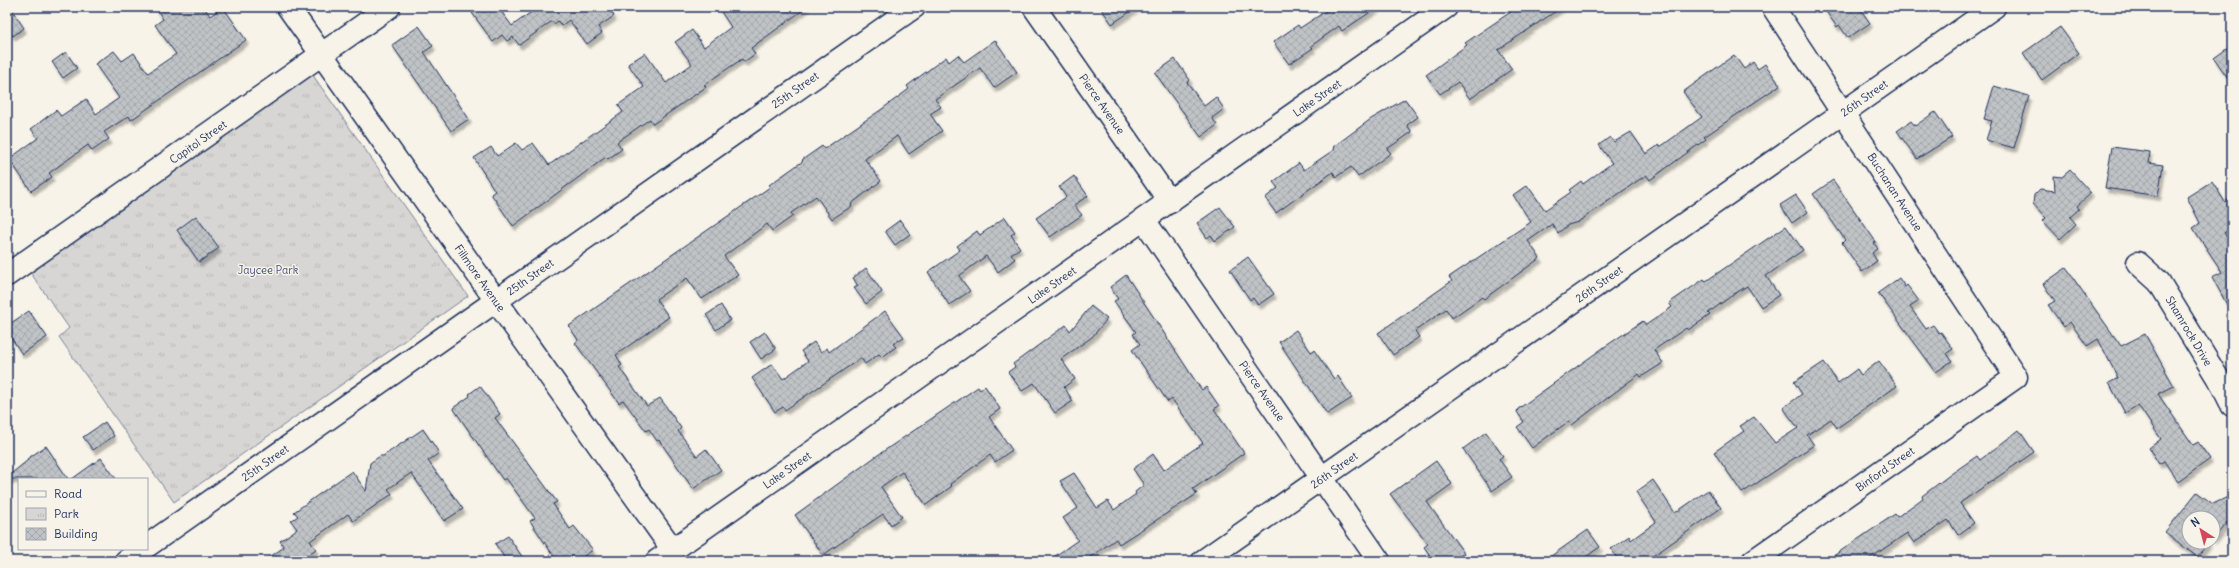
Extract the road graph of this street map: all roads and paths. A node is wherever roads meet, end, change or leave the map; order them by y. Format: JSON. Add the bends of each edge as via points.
{"nodes":[{"id":1,"x":288,"y":7,"type":"edge"},
{"id":2,"x":389,"y":7,"type":"edge"},
{"id":3,"x":914,"y":7,"type":"edge"},
{"id":4,"x":1034,"y":7,"type":"edge"},
{"id":5,"x":1446,"y":7,"type":"edge"},
{"id":6,"x":1773,"y":7,"type":"edge"},
{"id":7,"x":1994,"y":7,"type":"edge"},
{"id":8,"x":322,"y":55,"type":"junction"},
{"id":9,"x":1843,"y":113,"type":"junction"},
{"id":10,"x":1170,"y":202,"type":"junction"},
{"id":11,"x":1144,"y":220,"type":"junction"},
{"id":12,"x":2138,"y":263,"type":"dead end"},
{"id":13,"x":7,"y":276,"type":"edge"},
{"id":14,"x":496,"y":301,"type":"junction"},
{"id":15,"x":2016,"y":377,"type":"joint"},
{"id":16,"x":2232,"y":405,"type":"edge"},
{"id":17,"x":1322,"y":478,"type":"junction"},
{"id":18,"x":148,"y":545,"type":"edge"},
{"id":19,"x":142,"y":550,"type":"edge"},
{"id":20,"x":663,"y":558,"type":"edge"},
{"id":21,"x":126,"y":561,"type":"edge"},
{"id":22,"x":1203,"y":561,"type":"edge"},
{"id":23,"x":1379,"y":561,"type":"edge"},
{"id":24,"x":1753,"y":561,"type":"edge"}],
"edges":[{"from":1,"to":8,"type":"street","name":"Fillmore Avenue"},
{"from":2,"to":8,"type":"street","name":"Capitol Street"},
{"from":3,"to":14,"type":"street","name":"25th Street"},
{"from":4,"to":10,"type":"street","name":"Pierce Avenue"},
{"from":5,"to":10,"type":"street","name":"Lake Street"},
{"from":6,"to":9,"type":"street","name":"Buchanan Avenue"},
{"from":7,"to":9,"type":"street","name":"26th Street"},
{"from":8,"to":13,"type":"street","name":"Capitol Street"},
{"from":8,"to":14,"type":"street","name":"Fillmore Avenue"},
{"from":9,"to":15,"type":"street","name":"Buchanan Avenue"},
{"from":9,"to":17,"type":"street","name":"26th Street"},
{"from":10,"to":11,"type":"street","name":"Lake Street"},
{"from":11,"to":17,"type":"street","name":"Pierce Avenue"},
{"from":11,"to":20,"type":"street","name":"Lake Street"},
{"from":12,"to":16,"type":"street","name":"Shamrock Drive","via":[[2159,282]]},
{"from":14,"to":18,"type":"street","name":"25th Street"},
{"from":14,"to":20,"type":"street","name":"Fillmore Avenue"},
{"from":15,"to":24,"type":"street","name":"Binford Street"},
{"from":17,"to":22,"type":"street","name":"26th Street"},
{"from":17,"to":23,"type":"street","name":"Pierce Avenue"},
{"from":19,"to":21,"type":"street"}]}
